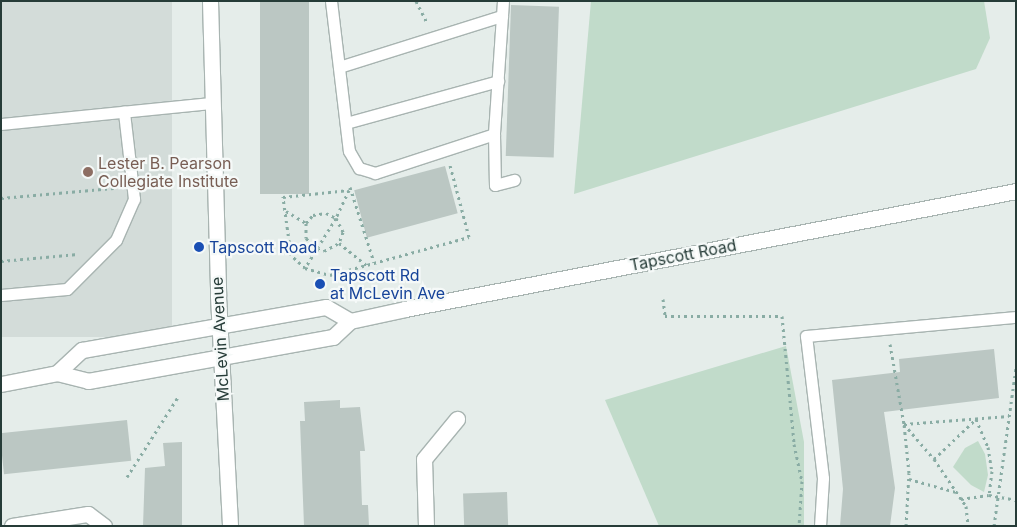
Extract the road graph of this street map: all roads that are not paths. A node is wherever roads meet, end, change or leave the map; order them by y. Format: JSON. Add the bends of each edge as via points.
{"nodes":[{"id":1,"x":210,"y":1,"type":"edge"},
{"id":2,"x":331,"y":1,"type":"edge"},
{"id":3,"x":503,"y":1,"type":"edge"},
{"id":4,"x":502,"y":16,"type":"junction"},
{"id":5,"x":339,"y":67,"type":"junction"},
{"id":6,"x":498,"y":81,"type":"junction"},
{"id":7,"x":213,"y":103,"type":"junction"},
{"id":8,"x":124,"y":112,"type":"junction"},
{"id":9,"x":1,"y":124,"type":"edge"},
{"id":10,"x":346,"y":124,"type":"junction"},
{"id":11,"x":494,"y":134,"type":"junction"},
{"id":12,"x":514,"y":180,"type":"dead end"},
{"id":13,"x":1016,"y":191,"type":"edge"},
{"id":14,"x":1,"y":295,"type":"edge"},
{"id":15,"x":1016,"y":317,"type":"edge"},
{"id":16,"x":350,"y":321,"type":"junction"},
{"id":17,"x":220,"y":328,"type":"junction"},
{"id":18,"x":221,"y":358,"type":"junction"},
{"id":19,"x":57,"y":373,"type":"junction"},
{"id":20,"x":1,"y":384,"type":"edge"},
{"id":21,"x":458,"y":419,"type":"dead end"},
{"id":22,"x":12,"y":526,"type":"edge"},
{"id":23,"x":104,"y":526,"type":"edge"},
{"id":24,"x":230,"y":526,"type":"edge"},
{"id":25,"x":426,"y":526,"type":"edge"},
{"id":26,"x":820,"y":526,"type":"edge"}],
"edges":[{"from":1,"to":7,"type":"street","name":"McLevin Avenue"},
{"from":2,"to":5,"type":"lane"},
{"from":3,"to":4,"type":"lane"},
{"from":4,"to":5,"type":"lane"},
{"from":4,"to":6,"type":"lane"},
{"from":5,"to":10,"type":"lane"},
{"from":6,"to":10,"type":"lane"},
{"from":6,"to":11,"type":"lane"},
{"from":7,"to":8,"type":"lane"},
{"from":7,"to":17,"type":"street","name":"McLevin Avenue"},
{"from":8,"to":9,"type":"lane"},
{"from":8,"to":14,"type":"lane","via":[[134,199],[116,240],[67,288]]},
{"from":10,"to":11,"type":"lane","via":[[349,151],[359,168],[375,173]]},
{"from":11,"to":12,"type":"lane","via":[[495,185]]},
{"from":13,"to":16,"type":"street","name":"Tapscott Road"},
{"from":15,"to":26,"type":"lane","via":[[806,336],[824,478]]},
{"from":16,"to":17,"type":"street","via":[[326,307]]},
{"from":16,"to":18,"type":"street","via":[[333,337]]},
{"from":17,"to":18,"type":"street","name":"McLevin Avenue"},
{"from":17,"to":19,"type":"street","via":[[82,350]]},
{"from":18,"to":19,"type":"street","via":[[88,381]]},
{"from":18,"to":24,"type":"street","name":"McLevin Avenue"},
{"from":19,"to":20,"type":"street"},
{"from":21,"to":25,"type":"street","via":[[424,459]]},
{"from":22,"to":23,"type":"street","via":[[88,514]]}]}
